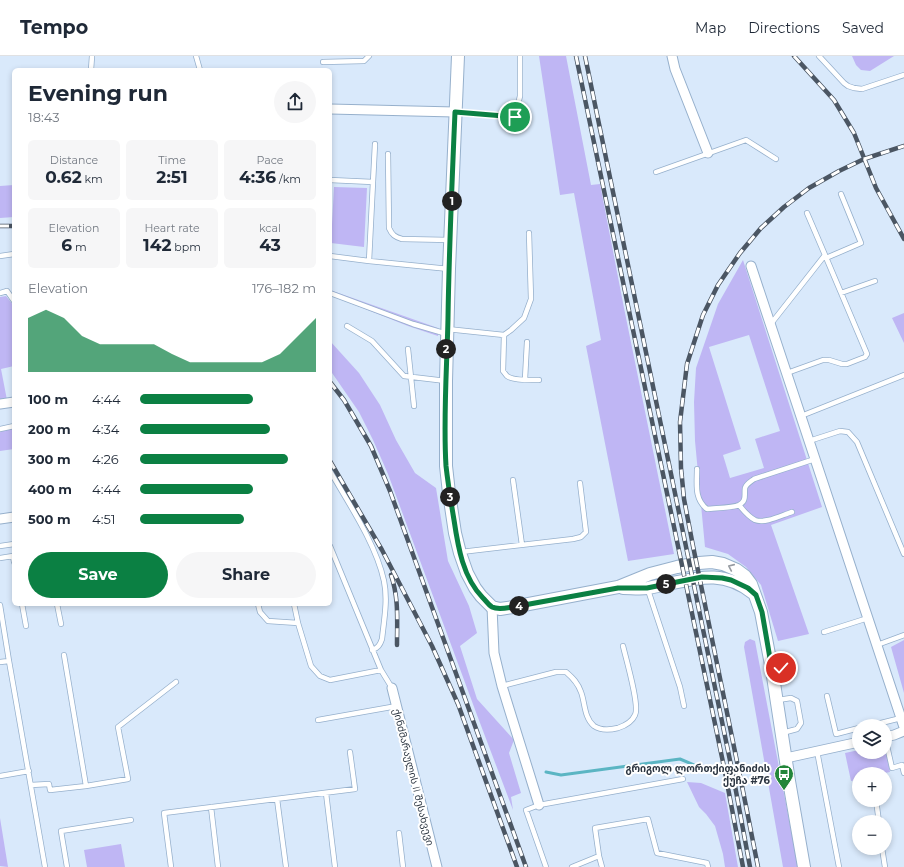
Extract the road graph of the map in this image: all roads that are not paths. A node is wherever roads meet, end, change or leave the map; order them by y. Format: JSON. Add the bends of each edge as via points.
{"nodes":[{"id":1,"x":92,"y":56,"type":"edge"},
{"id":2,"x":196,"y":56,"type":"edge"},
{"id":3,"x":369,"y":56,"type":"edge"},
{"id":4,"x":458,"y":56,"type":"edge"},
{"id":5,"x":520,"y":56,"type":"edge"},
{"id":6,"x":672,"y":56,"type":"edge"},
{"id":7,"x":819,"y":56,"type":"edge"},
{"id":8,"x":323,"y":62,"type":"dead end"},
{"id":9,"x":91,"y":68,"type":"edge"},
{"id":10,"x":199,"y":68,"type":"edge"},
{"id":11,"x":904,"y":75,"type":"edge"},
{"id":12,"x":332,"y":109,"type":"edge"},
{"id":13,"x":455,"y":112,"type":"junction"},
{"id":14,"x":376,"y":144,"type":"dead end"},
{"id":15,"x":708,"y":153,"type":"junction"},
{"id":16,"x":388,"y":154,"type":"dead end"},
{"id":17,"x":776,"y":159,"type":"dead end"},
{"id":18,"x":656,"y":172,"type":"dead end"},
{"id":19,"x":332,"y":180,"type":"edge"},
{"id":20,"x":373,"y":182,"type":"junction"},
{"id":21,"x":841,"y":194,"type":"dead end"},
{"id":22,"x":808,"y":213,"type":"dead end"},
{"id":23,"x":529,"y":234,"type":"dead end"},
{"id":24,"x":450,"y":240,"type":"junction"},
{"id":25,"x":12,"y":254,"type":"edge"},
{"id":26,"x":0,"y":256,"type":"edge"},
{"id":27,"x":332,"y":256,"type":"edge"},
{"id":28,"x":826,"y":256,"type":"junction"},
{"id":29,"x":369,"y":261,"type":"junction"},
{"id":30,"x":751,"y":266,"type":"dead end"},
{"id":31,"x":449,"y":269,"type":"junction"},
{"id":32,"x":875,"y":281,"type":"dead end"},
{"id":33,"x":12,"y":291,"type":"edge"},
{"id":34,"x":0,"y":293,"type":"edge"},
{"id":35,"x":841,"y":293,"type":"junction"},
{"id":36,"x":8,"y":294,"type":"junction"},
{"id":37,"x":332,"y":294,"type":"edge"},
{"id":38,"x":12,"y":299,"type":"edge"},
{"id":39,"x":770,"y":324,"type":"junction"},
{"id":40,"x":347,"y":326,"type":"dead end"},
{"id":41,"x":447,"y":332,"type":"junction"},
{"id":42,"x":504,"y":335,"type":"junction"},
{"id":43,"x":527,"y":342,"type":"dead end"},
{"id":44,"x":408,"y":349,"type":"dead end"},
{"id":45,"x":787,"y":373,"type":"junction"},
{"id":46,"x":904,"y":375,"type":"edge"},
{"id":47,"x":412,"y":377,"type":"junction"},
{"id":48,"x":525,"y":379,"type":"junction"},
{"id":49,"x":539,"y":380,"type":"dead end"},
{"id":50,"x":446,"y":381,"type":"junction"},
{"id":51,"x":12,"y":402,"type":"edge"},
{"id":52,"x":0,"y":404,"type":"edge"},
{"id":53,"x":414,"y":406,"type":"dead end"},
{"id":54,"x":801,"y":416,"type":"junction"},
{"id":55,"x":12,"y":426,"type":"edge"},
{"id":56,"x":0,"y":429,"type":"edge"},
{"id":57,"x":809,"y":441,"type":"junction"},
{"id":58,"x":815,"y":459,"type":"junction"},
{"id":59,"x":697,"y":469,"type":"dead end"},
{"id":60,"x":332,"y":474,"type":"edge"},
{"id":61,"x":513,"y":480,"type":"dead end"},
{"id":62,"x":580,"y":483,"type":"dead end"},
{"id":63,"x":739,"y":505,"type":"junction"},
{"id":64,"x":792,"y":512,"type":"dead end"},
{"id":65,"x":0,"y":517,"type":"edge"},
{"id":66,"x":12,"y":517,"type":"edge"},
{"id":67,"x":12,"y":544,"type":"edge"},
{"id":68,"x":522,"y":545,"type":"junction"},
{"id":69,"x":0,"y":546,"type":"edge"},
{"id":70,"x":332,"y":551,"type":"edge"},
{"id":71,"x":460,"y":552,"type":"junction"},
{"id":72,"x":904,"y":554,"type":"edge"},
{"id":73,"x":12,"y":556,"type":"edge"},
{"id":74,"x":0,"y":558,"type":"edge"},
{"id":75,"x":618,"y":588,"type":"junction"},
{"id":76,"x":647,"y":588,"type":"junction"},
{"id":77,"x":756,"y":595,"type":"junction"},
{"id":78,"x":0,"y":605,"type":"edge"},
{"id":79,"x":22,"y":606,"type":"edge"},
{"id":80,"x":57,"y":606,"type":"edge"},
{"id":81,"x":258,"y":606,"type":"edge"},
{"id":82,"x":294,"y":606,"type":"edge"},
{"id":83,"x":492,"y":607,"type":"junction"},
{"id":84,"x":868,"y":618,"type":"junction"},
{"id":85,"x":298,"y":623,"type":"junction"},
{"id":86,"x":61,"y":624,"type":"dead end"},
{"id":87,"x":26,"y":626,"type":"dead end"},
{"id":88,"x":824,"y":632,"type":"dead end"},
{"id":89,"x":904,"y":635,"type":"edge"},
{"id":90,"x":877,"y":645,"type":"junction"},
{"id":91,"x":623,"y":646,"type":"dead end"},
{"id":92,"x":372,"y":650,"type":"junction"},
{"id":93,"x":64,"y":654,"type":"dead end"},
{"id":94,"x":9,"y":661,"type":"junction"},
{"id":95,"x":0,"y":662,"type":"edge"},
{"id":96,"x":788,"y":665,"type":"dead end"},
{"id":97,"x":381,"y":670,"type":"junction"},
{"id":98,"x":772,"y":670,"type":"junction"},
{"id":99,"x":176,"y":682,"type":"dead end"},
{"id":100,"x":502,"y":686,"type":"junction"},
{"id":101,"x":392,"y":688,"type":"joint"},
{"id":102,"x":827,"y":696,"type":"dead end"},
{"id":103,"x":777,"y":700,"type":"junction"},
{"id":104,"x":397,"y":706,"type":"junction"},
{"id":105,"x":684,"y":706,"type":"dead end"},
{"id":106,"x":318,"y":720,"type":"dead end"},
{"id":107,"x":903,"y":723,"type":"edge"},
{"id":108,"x":892,"y":724,"type":"edge"},
{"id":109,"x":852,"y":730,"type":"edge"},
{"id":110,"x":904,"y":731,"type":"edge"},
{"id":111,"x":782,"y":733,"type":"junction"},
{"id":112,"x":892,"y":735,"type":"edge"},
{"id":113,"x":852,"y":744,"type":"edge"},
{"id":114,"x":817,"y":751,"type":"junction"},
{"id":115,"x":350,"y":752,"type":"dead end"},
{"id":116,"x":786,"y":758,"type":"junction"},
{"id":117,"x":890,"y":759,"type":"edge"},
{"id":118,"x":29,"y":771,"type":"junction"},
{"id":119,"x":904,"y":773,"type":"edge"},
{"id":120,"x":0,"y":776,"type":"edge"},
{"id":121,"x":683,"y":779,"type":"dead end"},
{"id":122,"x":31,"y":785,"type":"junction"},
{"id":123,"x":86,"y":786,"type":"junction"},
{"id":124,"x":326,"y":793,"type":"junction"},
{"id":125,"x":277,"y":799,"type":"junction"},
{"id":126,"x":539,"y":805,"type":"junction"},
{"id":127,"x":211,"y":807,"type":"junction"},
{"id":128,"x":131,"y":820,"type":"dead end"},
{"id":129,"x":400,"y":833,"type":"dead end"},
{"id":130,"x":883,"y":855,"type":"edge"},
{"id":131,"x":599,"y":856,"type":"junction"},
{"id":132,"x":45,"y":867,"type":"edge"},
{"id":133,"x":67,"y":867,"type":"edge"},
{"id":134,"x":171,"y":867,"type":"edge"},
{"id":135,"x":218,"y":867,"type":"edge"},
{"id":136,"x":286,"y":867,"type":"edge"},
{"id":137,"x":335,"y":867,"type":"edge"},
{"id":138,"x":403,"y":867,"type":"edge"},
{"id":139,"x":436,"y":867,"type":"edge"},
{"id":140,"x":546,"y":867,"type":"edge"},
{"id":141,"x":572,"y":867,"type":"edge"},
{"id":142,"x":602,"y":867,"type":"edge"},
{"id":143,"x":708,"y":867,"type":"edge"},
{"id":144,"x":804,"y":867,"type":"edge"},
{"id":145,"x":839,"y":867,"type":"edge"},
{"id":146,"x":885,"y":867,"type":"edge"}],
"edges":[{"from":1,"to":9,"type":"lane"},
{"from":2,"to":10,"type":"lane"},
{"from":3,"to":8,"type":"lane","via":[[364,60]]},
{"from":4,"to":13,"type":"street"},
{"from":5,"to":13,"type":"lane","via":[[520,96],[515,117]]},
{"from":6,"to":15,"type":"street"},
{"from":7,"to":11,"type":"lane","via":[[844,83],[854,88],[862,89]]},
{"from":12,"to":13,"type":"street"},
{"from":13,"to":24,"type":"street"},
{"from":14,"to":20,"type":"lane"},
{"from":15,"to":17,"type":"lane","via":[[746,140]]},
{"from":15,"to":18,"type":"lane"},
{"from":16,"to":24,"type":"lane","via":[[389,228],[392,234],[402,239]]},
{"from":19,"to":20,"type":"lane"},
{"from":20,"to":29,"type":"lane"},
{"from":21,"to":28,"type":"lane","via":[[861,244]]},
{"from":22,"to":28,"type":"lane"},
{"from":23,"to":42,"type":"lane","via":[[531,299],[524,318]]},
{"from":24,"to":31,"type":"street"},
{"from":25,"to":26,"type":"lane"},
{"from":27,"to":29,"type":"lane"},
{"from":28,"to":35,"type":"lane"},
{"from":28,"to":39,"type":"lane"},
{"from":29,"to":31,"type":"lane"},
{"from":30,"to":39,"type":"street"},
{"from":31,"to":41,"type":"street"},
{"from":32,"to":35,"type":"lane"},
{"from":33,"to":36,"type":"lane"},
{"from":34,"to":36,"type":"lane","via":[[7,291]]},
{"from":35,"to":45,"type":"lane","via":[[866,351],[865,357],[847,364],[823,360]]},
{"from":36,"to":38,"type":"lane"},
{"from":37,"to":41,"type":"lane","via":[[413,324]]},
{"from":39,"to":45,"type":"street"},
{"from":40,"to":47,"type":"lane","via":[[372,341],[404,376]]},
{"from":41,"to":42,"type":"lane"},
{"from":41,"to":50,"type":"street"},
{"from":42,"to":48,"type":"lane","via":[[503,371],[511,378]]},
{"from":43,"to":48,"type":"lane"},
{"from":44,"to":47,"type":"lane"},
{"from":45,"to":54,"type":"street"},
{"from":46,"to":54,"type":"lane"},
{"from":47,"to":50,"type":"lane"},
{"from":47,"to":53,"type":"lane"},
{"from":48,"to":49,"type":"lane"},
{"from":50,"to":71,"type":"street","via":[[446,466]]},
{"from":51,"to":52,"type":"street"},
{"from":54,"to":57,"type":"street"},
{"from":55,"to":56,"type":"lane"},
{"from":57,"to":58,"type":"street"},
{"from":57,"to":72,"type":"lane","via":[[848,432],[857,442]]},
{"from":58,"to":63,"type":"lane","via":[[754,479],[745,488],[745,498]]},
{"from":58,"to":84,"type":"street"},
{"from":59,"to":63,"type":"lane","via":[[697,488],[703,506],[707,509]]},
{"from":60,"to":92,"type":"lane","via":[[363,527],[384,582],[382,639],[380,645]]},
{"from":61,"to":68,"type":"lane"},
{"from":62,"to":68,"type":"lane","via":[[586,532],[581,537],[573,539]]},
{"from":63,"to":64,"type":"lane","via":[[755,520],[764,521]]},
{"from":65,"to":66,"type":"street"},
{"from":67,"to":69,"type":"lane"},
{"from":68,"to":71,"type":"lane"},
{"from":70,"to":92,"type":"lane"},
{"from":71,"to":83,"type":"street","via":[[475,588]]},
{"from":73,"to":74,"type":"lane"},
{"from":75,"to":76,"type":"street"},
{"from":77,"to":75,"type":"street","one_way":true,"via":[[745,576],[723,564],[712,562],[650,574]]},
{"from":75,"to":83,"type":"street","via":[[500,609]]},
{"from":76,"to":77,"type":"street","via":[[713,577],[731,580]]},
{"from":76,"to":105,"type":"lane"},
{"from":77,"to":98,"type":"street","via":[[762,612]]},
{"from":78,"to":94,"type":"lane"},
{"from":79,"to":87,"type":"lane"},
{"from":80,"to":86,"type":"lane"},
{"from":81,"to":85,"type":"lane","via":[[268,621]]},
{"from":82,"to":85,"type":"lane"},
{"from":83,"to":100,"type":"street","via":[[494,654]]},
{"from":84,"to":88,"type":"lane"},
{"from":84,"to":90,"type":"street"},
{"from":85,"to":97,"type":"lane","via":[[311,666],[320,676],[330,680]]},
{"from":89,"to":90,"type":"lane"},
{"from":90,"to":107,"type":"street"},
{"from":91,"to":100,"type":"lane","via":[[636,703],[636,715],[628,723],[617,728],[604,730],[594,726],[588,718],[576,681],[566,672],[556,672]]},
{"from":92,"to":97,"type":"lane"},
{"from":93,"to":123,"type":"lane"},
{"from":94,"to":95,"type":"lane"},
{"from":94,"to":118,"type":"lane"},
{"from":96,"to":98,"type":"lane"},
{"from":97,"to":101,"type":"lane"},
{"from":98,"to":103,"type":"street"},
{"from":99,"to":123,"type":"lane","via":[[118,727],[128,779]]},
{"from":100,"to":126,"type":"street"},
{"from":101,"to":104,"type":"street","name":"ქინძმარაულის II შესახვევი"},
{"from":102,"to":109,"type":"lane","via":[[836,734]]},
{"from":103,"to":111,"type":"street"},
{"from":103,"to":111,"type":"lane","via":[[791,698],[797,701],[801,723],[797,729]]},
{"from":104,"to":106,"type":"lane"},
{"from":104,"to":139,"type":"street","name":"ქინძმარაულის II შესახვევი"},
{"from":107,"to":108,"type":"lane"},
{"from":110,"to":112,"type":"street"},
{"from":111,"to":116,"type":"street"},
{"from":113,"to":114,"type":"street"},
{"from":114,"to":116,"type":"street"},
{"from":114,"to":145,"type":"lane"},
{"from":115,"to":124,"type":"lane","via":[[355,789]]},
{"from":116,"to":144,"type":"street"},
{"from":117,"to":119,"type":"lane","via":[[892,768],[902,766]]},
{"from":118,"to":120,"type":"lane"},
{"from":118,"to":122,"type":"lane"},
{"from":121,"to":126,"type":"lane"},
{"from":122,"to":123,"type":"lane","via":[[49,784],[50,790]]},
{"from":122,"to":132,"type":"lane"},
{"from":124,"to":125,"type":"lane"},
{"from":124,"to":137,"type":"lane"},
{"from":125,"to":127,"type":"lane"},
{"from":125,"to":136,"type":"lane"},
{"from":126,"to":140,"type":"lane","via":[[526,810]]},
{"from":127,"to":134,"type":"lane","via":[[164,813]]},
{"from":127,"to":135,"type":"lane"},
{"from":128,"to":133,"type":"lane","via":[[61,831]]},
{"from":129,"to":138,"type":"lane"},
{"from":130,"to":146,"type":"lane"},
{"from":131,"to":141,"type":"lane"},
{"from":131,"to":142,"type":"lane"},
{"from":131,"to":143,"type":"lane","via":[[595,828],[648,819],[657,854],[707,863]]}]}
